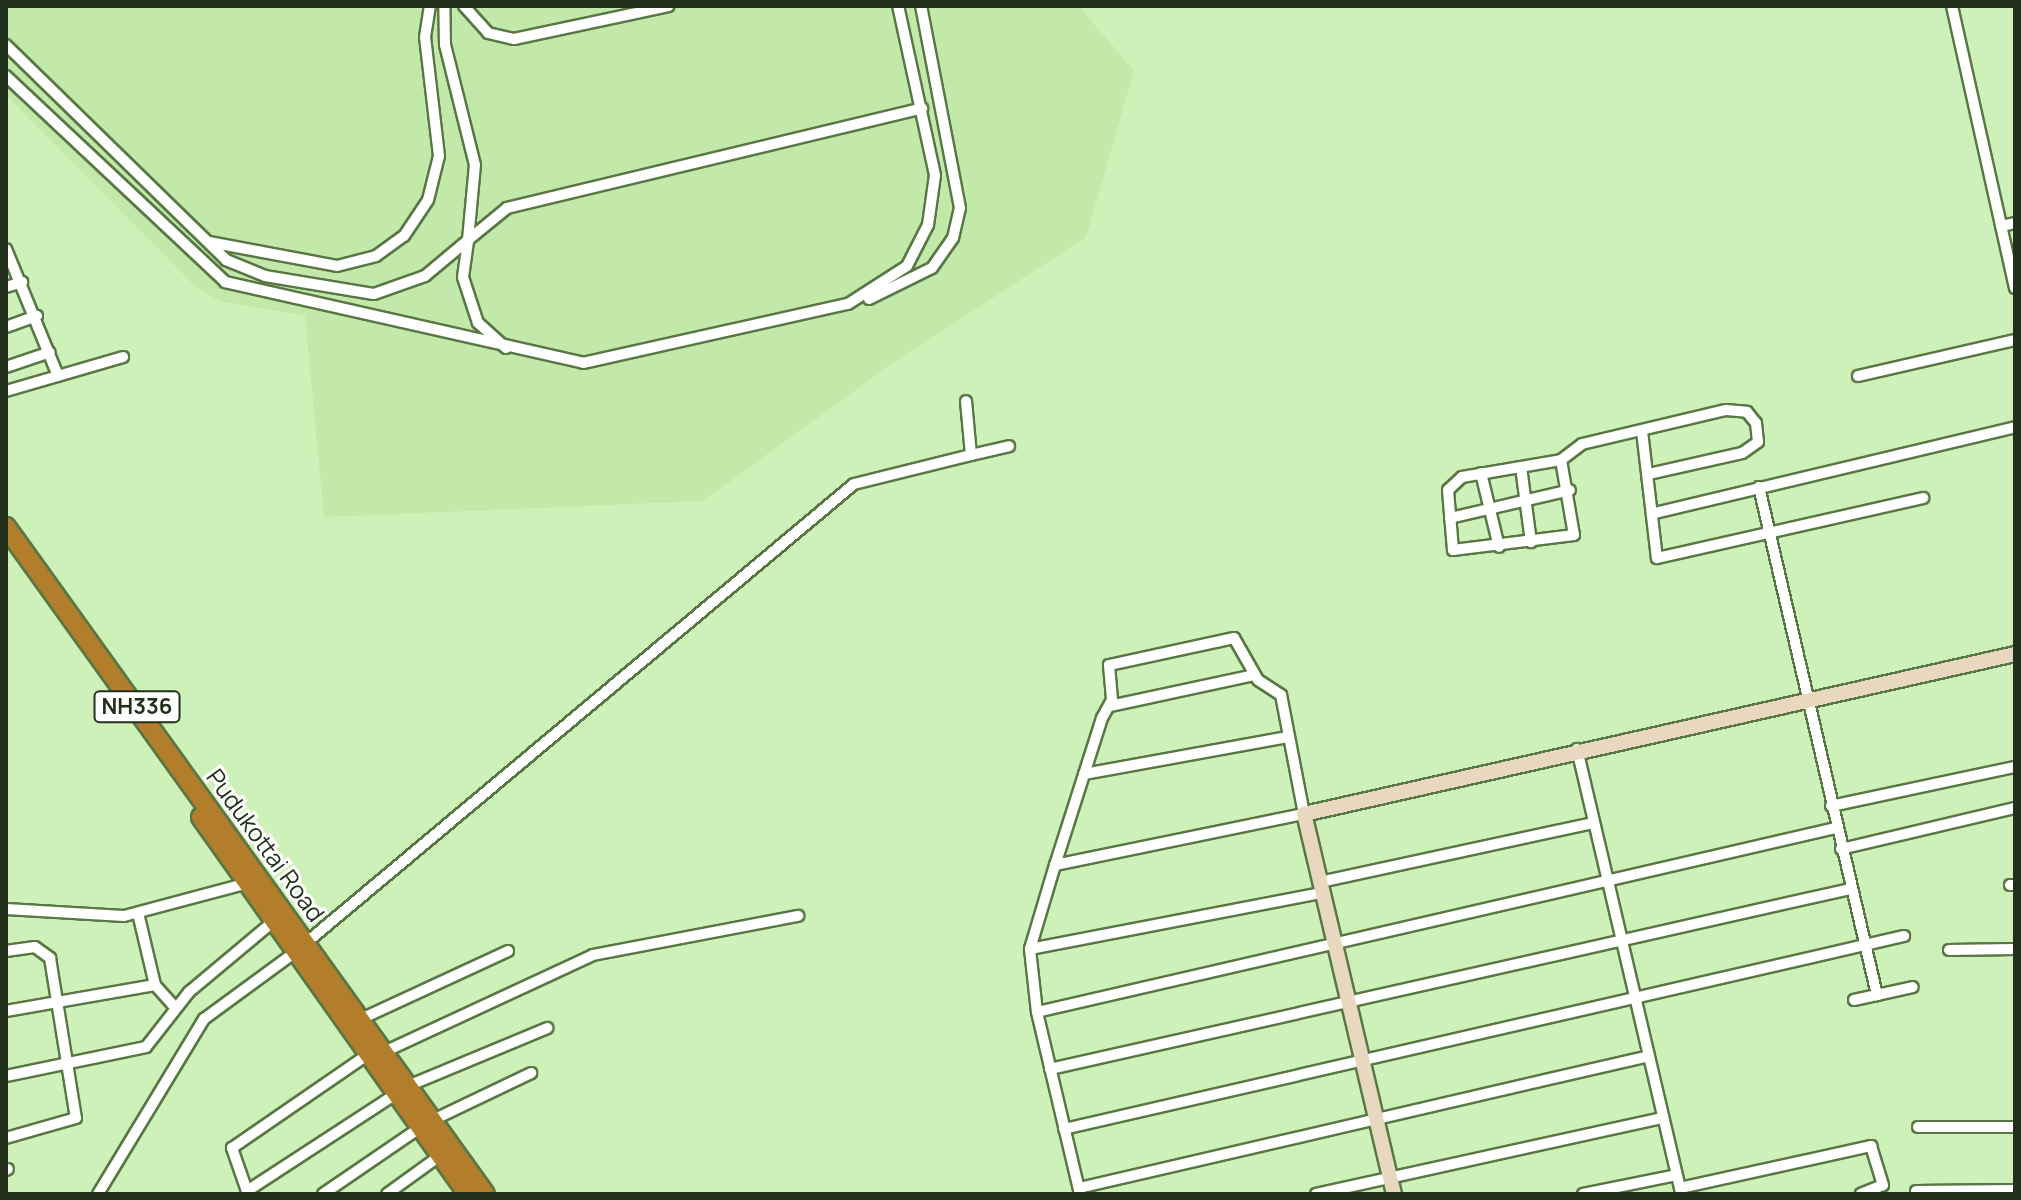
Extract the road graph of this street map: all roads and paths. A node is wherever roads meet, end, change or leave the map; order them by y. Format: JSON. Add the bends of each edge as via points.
{"nodes":[{"id":1,"x":430,"y":6,"type":"edge"},
{"id":2,"x":444,"y":6,"type":"edge"},
{"id":3,"x":464,"y":6,"type":"edge"},
{"id":4,"x":669,"y":6,"type":"edge"},
{"id":5,"x":898,"y":6,"type":"edge"},
{"id":6,"x":921,"y":6,"type":"edge"},
{"id":7,"x":1952,"y":6,"type":"edge"},
{"id":8,"x":6,"y":45,"type":"edge"},
{"id":9,"x":6,"y":76,"type":"edge"},
{"id":10,"x":922,"y":108,"type":"junction"},
{"id":11,"x":2015,"y":223,"type":"edge"},
{"id":12,"x":2001,"y":226,"type":"junction"},
{"id":13,"x":195,"y":231,"type":"junction"},
{"id":14,"x":468,"y":240,"type":"junction"},
{"id":15,"x":6,"y":249,"type":"edge"},
{"id":16,"x":22,"y":282,"type":"junction"},
{"id":17,"x":6,"y":287,"type":"edge"},
{"id":18,"x":2015,"y":288,"type":"edge"},
{"id":19,"x":848,"y":304,"type":"junction"},
{"id":20,"x":37,"y":316,"type":"junction"},
{"id":21,"x":6,"y":327,"type":"edge"},
{"id":22,"x":2015,"y":340,"type":"edge"},
{"id":23,"x":50,"y":352,"type":"junction"},
{"id":24,"x":527,"y":355,"type":"junction"},
{"id":25,"x":123,"y":357,"type":"dead end"},
{"id":26,"x":6,"y":367,"type":"edge"},
{"id":27,"x":58,"y":376,"type":"junction"},
{"id":28,"x":1858,"y":376,"type":"dead end"},
{"id":29,"x":6,"y":391,"type":"edge"},
{"id":30,"x":966,"y":401,"type":"dead end"},
{"id":31,"x":2015,"y":427,"type":"edge"},
{"id":32,"x":1642,"y":431,"type":"junction"},
{"id":33,"x":1009,"y":446,"type":"dead end"},
{"id":34,"x":971,"y":455,"type":"junction"},
{"id":35,"x":1561,"y":460,"type":"junction"},
{"id":36,"x":1521,"y":467,"type":"junction"},
{"id":37,"x":1481,"y":473,"type":"junction"},
{"id":38,"x":1649,"y":474,"type":"junction"},
{"id":39,"x":1759,"y":487,"type":"junction"},
{"id":40,"x":1570,"y":490,"type":"junction"},
{"id":41,"x":1923,"y":498,"type":"dead end"},
{"id":42,"x":1526,"y":504,"type":"junction"},
{"id":43,"x":1491,"y":512,"type":"junction"},
{"id":44,"x":1655,"y":513,"type":"junction"},
{"id":45,"x":1450,"y":518,"type":"junction"},
{"id":46,"x":6,"y":527,"type":"edge"},
{"id":47,"x":1770,"y":534,"type":"junction"},
{"id":48,"x":1531,"y":542,"type":"junction"},
{"id":49,"x":6,"y":545,"type":"edge"},
{"id":50,"x":1499,"y":547,"type":"junction"},
{"id":51,"x":2015,"y":654,"type":"edge"},
{"id":52,"x":1254,"y":675,"type":"junction"},
{"id":53,"x":1807,"y":700,"type":"junction"},
{"id":54,"x":1110,"y":706,"type":"junction"},
{"id":55,"x":1288,"y":737,"type":"junction"},
{"id":56,"x":1577,"y":749,"type":"junction"},
{"id":57,"x":2015,"y":767,"type":"edge"},
{"id":58,"x":1084,"y":774,"type":"junction"},
{"id":59,"x":1831,"y":806,"type":"junction"},
{"id":60,"x":2015,"y":808,"type":"edge"},
{"id":61,"x":1304,"y":814,"type":"junction"},
{"id":62,"x":1594,"y":823,"type":"junction"},
{"id":63,"x":1836,"y":828,"type":"junction"},
{"id":64,"x":1841,"y":849,"type":"junction"},
{"id":65,"x":1055,"y":865,"type":"junction"},
{"id":66,"x":1608,"y":880,"type":"junction"},
{"id":67,"x":248,"y":883,"type":"junction"},
{"id":68,"x":1321,"y":888,"type":"junction"},
{"id":69,"x":1850,"y":889,"type":"junction"},
{"id":70,"x":6,"y":909,"type":"edge"},
{"id":71,"x":138,"y":913,"type":"junction"},
{"id":72,"x":798,"y":916,"type":"dead end"},
{"id":73,"x":275,"y":920,"type":"junction"},
{"id":74,"x":1904,"y":936,"type":"dead end"},
{"id":75,"x":1622,"y":940,"type":"junction"},
{"id":76,"x":1333,"y":944,"type":"junction"},
{"id":77,"x":1863,"y":945,"type":"junction"},
{"id":78,"x":302,"y":946,"type":"junction"},
{"id":79,"x":1030,"y":949,"type":"junction"},
{"id":80,"x":2015,"y":949,"type":"edge"},
{"id":81,"x":1949,"y":950,"type":"dead end"},
{"id":82,"x":6,"y":951,"type":"edge"},
{"id":83,"x":508,"y":951,"type":"dead end"},
{"id":84,"x":155,"y":985,"type":"junction"},
{"id":85,"x":1913,"y":987,"type":"dead end"},
{"id":86,"x":1877,"y":995,"type":"junction"},
{"id":87,"x":1635,"y":998,"type":"junction"},
{"id":88,"x":1854,"y":1000,"type":"dead end"},
{"id":89,"x":1346,"y":1002,"type":"junction"},
{"id":90,"x":58,"y":1003,"type":"junction"},
{"id":91,"x":176,"y":1008,"type":"junction"},
{"id":92,"x":6,"y":1011,"type":"edge"},
{"id":93,"x":1037,"y":1012,"type":"junction"},
{"id":94,"x":361,"y":1019,"type":"junction"},
{"id":95,"x":547,"y":1028,"type":"dead end"},
{"id":96,"x":377,"y":1053,"type":"junction"},
{"id":97,"x":1649,"y":1056,"type":"junction"},
{"id":98,"x":1360,"y":1061,"type":"junction"},
{"id":99,"x":67,"y":1064,"type":"junction"},
{"id":100,"x":1050,"y":1069,"type":"junction"},
{"id":101,"x":531,"y":1073,"type":"dead end"},
{"id":102,"x":6,"y":1076,"type":"edge"},
{"id":103,"x":402,"y":1089,"type":"junction"},
{"id":104,"x":1374,"y":1117,"type":"junction"},
{"id":105,"x":1663,"y":1118,"type":"junction"},
{"id":106,"x":427,"y":1124,"type":"junction"},
{"id":107,"x":1918,"y":1127,"type":"dead end"},
{"id":108,"x":2015,"y":1127,"type":"edge"},
{"id":109,"x":1064,"y":1129,"type":"junction"},
{"id":110,"x":6,"y":1138,"type":"edge"},
{"id":111,"x":441,"y":1155,"type":"junction"},
{"id":112,"x":1676,"y":1175,"type":"junction"},
{"id":113,"x":1390,"y":1178,"type":"junction"},
{"id":114,"x":2015,"y":1190,"type":"edge"},
{"id":115,"x":1080,"y":1191,"type":"edge"},
{"id":116,"x":1680,"y":1191,"type":"edge"},
{"id":117,"x":1916,"y":1191,"type":"dead end"},
{"id":118,"x":248,"y":1193,"type":"edge"},
{"id":119,"x":98,"y":1194,"type":"edge"},
{"id":120,"x":323,"y":1194,"type":"edge"},
{"id":121,"x":387,"y":1194,"type":"edge"},
{"id":122,"x":468,"y":1194,"type":"edge"},
{"id":123,"x":485,"y":1194,"type":"edge"},
{"id":124,"x":1316,"y":1194,"type":"edge"},
{"id":125,"x":1394,"y":1194,"type":"edge"},
{"id":126,"x":1583,"y":1194,"type":"edge"},
{"id":127,"x":1861,"y":1194,"type":"edge"}],
"edges":[{"from":1,"to":13,"type":"street","via":[[425,37],[439,142],[433,185],[404,236],[358,262],[321,266],[223,248]]},
{"from":2,"to":14,"type":"street","via":[[445,45],[475,165]]},
{"from":3,"to":4,"type":"street","via":[[488,33],[514,39]]},
{"from":5,"to":10,"type":"street"},
{"from":6,"to":19,"type":"street","via":[[959,177],[960,208],[946,254],[904,287]]},
{"from":7,"to":12,"type":"street"},
{"from":8,"to":13,"type":"street"},
{"from":9,"to":24,"type":"street","via":[[225,282]]},
{"from":10,"to":14,"type":"street","via":[[518,204]]},
{"from":10,"to":19,"type":"street","via":[[935,175],[928,225],[907,266]]},
{"from":11,"to":12,"type":"street"},
{"from":12,"to":18,"type":"street"},
{"from":13,"to":14,"type":"street","via":[[237,267],[355,294],[409,284]]},
{"from":14,"to":24,"type":"street","via":[[463,277],[471,313],[494,340]]},
{"from":15,"to":16,"type":"street"},
{"from":16,"to":17,"type":"street"},
{"from":16,"to":20,"type":"street"},
{"from":19,"to":24,"type":"street","via":[[595,362]]},
{"from":20,"to":21,"type":"street"},
{"from":20,"to":23,"type":"street"},
{"from":22,"to":28,"type":"street"},
{"from":23,"to":26,"type":"street"},
{"from":23,"to":27,"type":"street"},
{"from":25,"to":27,"type":"street"},
{"from":27,"to":29,"type":"street"},
{"from":30,"to":34,"type":"street"},
{"from":31,"to":39,"type":"street"},
{"from":32,"to":35,"type":"street","via":[[1582,444]]},
{"from":32,"to":38,"type":"street"},
{"from":32,"to":38,"type":"street","via":[[1726,410],[1747,412],[1756,423],[1758,442],[1742,453]]},
{"from":33,"to":34,"type":"street"},
{"from":34,"to":78,"type":"street","via":[[854,484]]},
{"from":35,"to":36,"type":"street"},
{"from":35,"to":40,"type":"street"},
{"from":36,"to":37,"type":"street"},
{"from":36,"to":42,"type":"street"},
{"from":37,"to":43,"type":"street"},
{"from":37,"to":45,"type":"street","via":[[1462,477],[1448,490]]},
{"from":38,"to":44,"type":"street"},
{"from":39,"to":44,"type":"street"},
{"from":39,"to":47,"type":"street"},
{"from":40,"to":42,"type":"street"},
{"from":40,"to":48,"type":"street","via":[[1574,535]]},
{"from":41,"to":47,"type":"street"},
{"from":42,"to":43,"type":"street"},
{"from":42,"to":48,"type":"street"},
{"from":43,"to":45,"type":"street"},
{"from":43,"to":50,"type":"street"},
{"from":44,"to":47,"type":"street","via":[[1657,558]]},
{"from":45,"to":50,"type":"street","via":[[1453,550]]},
{"from":46,"to":78,"type":"highway","name":"Pudukottai Road","number":"NH336"},
{"from":47,"to":53,"type":"street"},
{"from":48,"to":50,"type":"street"},
{"from":49,"to":67,"type":"highway","name":"Pudukottai Road","number":"NH336"},
{"from":51,"to":53,"type":"street"},
{"from":52,"to":54,"type":"street"},
{"from":52,"to":54,"type":"street","via":[[1228,635],[1112,662]]},
{"from":52,"to":55,"type":"street","via":[[1279,689]]},
{"from":53,"to":56,"type":"street"},
{"from":53,"to":59,"type":"street"},
{"from":54,"to":58,"type":"street"},
{"from":55,"to":58,"type":"street"},
{"from":55,"to":61,"type":"street"},
{"from":56,"to":61,"type":"street"},
{"from":56,"to":62,"type":"street"},
{"from":57,"to":59,"type":"street"},
{"from":58,"to":65,"type":"street"},
{"from":59,"to":63,"type":"street"},
{"from":60,"to":64,"type":"street"},
{"from":61,"to":65,"type":"street"},
{"from":61,"to":68,"type":"street"},
{"from":62,"to":66,"type":"street"},
{"from":62,"to":68,"type":"street"},
{"from":63,"to":64,"type":"street"},
{"from":63,"to":66,"type":"street"},
{"from":64,"to":69,"type":"street"},
{"from":65,"to":79,"type":"street"},
{"from":66,"to":75,"type":"street"},
{"from":66,"to":76,"type":"street"},
{"from":67,"to":71,"type":"street"},
{"from":67,"to":73,"type":"highway","name":"Pudukottai Road","number":"NH336"},
{"from":68,"to":76,"type":"street"},
{"from":68,"to":79,"type":"street"},
{"from":69,"to":75,"type":"street"},
{"from":69,"to":77,"type":"street"},
{"from":70,"to":71,"type":"street"},
{"from":71,"to":84,"type":"street"},
{"from":72,"to":96,"type":"street","via":[[593,955]]},
{"from":73,"to":78,"type":"highway","name":"Pudukottai Road","number":"NH336"},
{"from":73,"to":91,"type":"street"},
{"from":74,"to":77,"type":"street"},
{"from":75,"to":87,"type":"street"},
{"from":75,"to":89,"type":"street"},
{"from":76,"to":89,"type":"street"},
{"from":76,"to":93,"type":"street"},
{"from":77,"to":86,"type":"street"},
{"from":77,"to":87,"type":"street"},
{"from":78,"to":94,"type":"highway","name":"Pudukottai Road","number":"NH336"},
{"from":78,"to":96,"type":"highway","name":"Pudukottai Road","number":"NH336"},
{"from":78,"to":119,"type":"street","via":[[204,1019]]},
{"from":79,"to":93,"type":"street"},
{"from":80,"to":81,"type":"street"},
{"from":82,"to":90,"type":"street","via":[[47,953]]},
{"from":83,"to":94,"type":"street"},
{"from":84,"to":90,"type":"street"},
{"from":84,"to":91,"type":"street"},
{"from":85,"to":86,"type":"street"},
{"from":86,"to":88,"type":"street"},
{"from":87,"to":97,"type":"street"},
{"from":87,"to":98,"type":"street"},
{"from":89,"to":98,"type":"street"},
{"from":89,"to":100,"type":"street"},
{"from":90,"to":92,"type":"street"},
{"from":90,"to":99,"type":"street"},
{"from":91,"to":99,"type":"street","via":[[146,1047]]},
{"from":93,"to":100,"type":"street"},
{"from":94,"to":96,"type":"highway","name":"Pudukottai Road","number":"NH336"},
{"from":95,"to":103,"type":"street"},
{"from":96,"to":103,"type":"highway","name":"Pudukottai Road","number":"NH336"},
{"from":96,"to":118,"type":"street","via":[[232,1148]]},
{"from":97,"to":104,"type":"street"},
{"from":97,"to":105,"type":"street"},
{"from":98,"to":104,"type":"street"},
{"from":98,"to":109,"type":"street"},
{"from":99,"to":102,"type":"street"},
{"from":99,"to":110,"type":"street","via":[[74,1123]]},
{"from":100,"to":109,"type":"street"},
{"from":101,"to":106,"type":"street"},
{"from":103,"to":106,"type":"highway","name":"Pudukottai Road","number":"NH336"},
{"from":103,"to":118,"type":"street"},
{"from":104,"to":113,"type":"street"},
{"from":104,"to":115,"type":"street"},
{"from":105,"to":112,"type":"street"},
{"from":105,"to":113,"type":"street"},
{"from":106,"to":111,"type":"highway","name":"Pudukottai Road","number":"NH336"},
{"from":106,"to":120,"type":"street"},
{"from":106,"to":123,"type":"highway","name":"Pudukottai Road","number":"NH336"},
{"from":107,"to":108,"type":"street"},
{"from":109,"to":115,"type":"street"},
{"from":111,"to":121,"type":"street"},
{"from":111,"to":122,"type":"highway","name":"Pudukottai Road","number":"NH336"},
{"from":112,"to":116,"type":"street"},
{"from":112,"to":126,"type":"street"},
{"from":113,"to":124,"type":"street"},
{"from":113,"to":125,"type":"street"},
{"from":114,"to":117,"type":"street"},
{"from":116,"to":127,"type":"street","via":[[1871,1146],[1883,1185]]}]}
